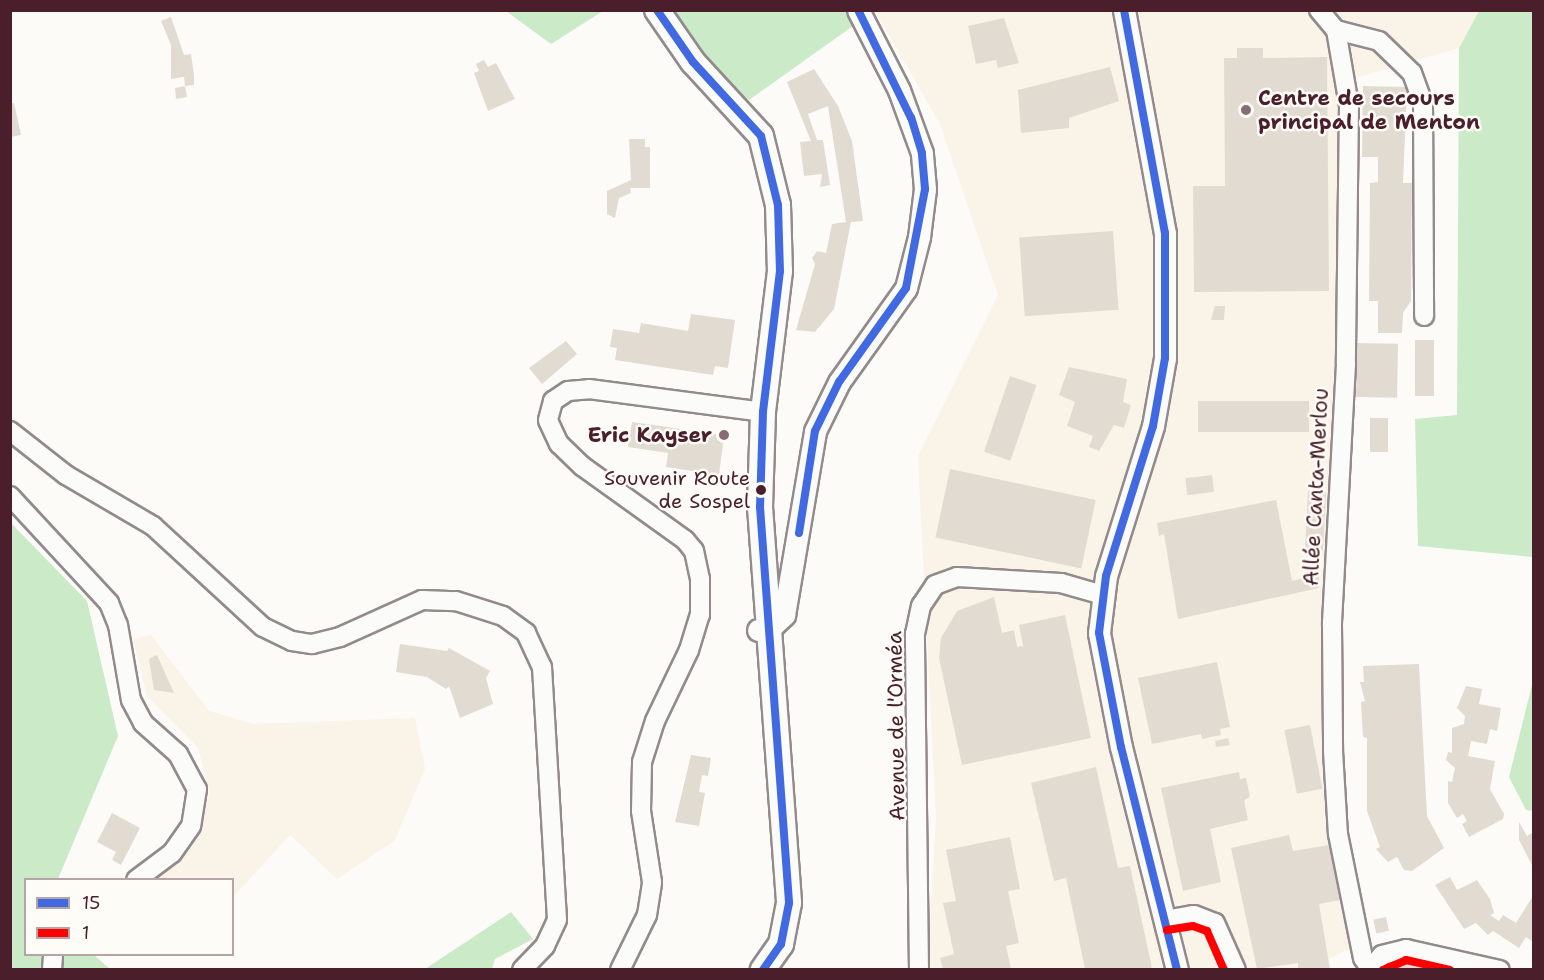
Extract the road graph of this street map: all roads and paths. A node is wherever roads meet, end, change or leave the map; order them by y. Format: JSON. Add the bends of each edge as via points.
{"nodes":[{"id":1,"x":657,"y":10,"type":"edge"},
{"id":2,"x":858,"y":10,"type":"edge"},
{"id":3,"x":1124,"y":10,"type":"edge"},
{"id":4,"x":1319,"y":10,"type":"edge"},
{"id":5,"x":1336,"y":30,"type":"junction"},
{"id":6,"x":1424,"y":316,"type":"dead end"},
{"id":7,"x":758,"y":411,"type":"junction"},
{"id":8,"x":10,"y":431,"type":"edge"},
{"id":9,"x":10,"y":496,"type":"edge"},
{"id":10,"x":1103,"y":595,"type":"junction"},
{"id":11,"x":764,"y":630,"type":"junction"},
{"id":12,"x":137,"y":878,"type":"edge"},
{"id":13,"x":1165,"y":920,"type":"junction"},
{"id":14,"x":522,"y":969,"type":"edge"},
{"id":15,"x":620,"y":969,"type":"edge"},
{"id":16,"x":763,"y":969,"type":"edge"},
{"id":17,"x":919,"y":969,"type":"edge"},
{"id":18,"x":1177,"y":969,"type":"edge"},
{"id":19,"x":1236,"y":969,"type":"edge"},
{"id":20,"x":1370,"y":969,"type":"edge"},
{"id":21,"x":1500,"y":969,"type":"edge"}],
"edges":[{"from":1,"to":7,"type":"main road","via":[[693,62],[739,113],[751,120],[761,136],[778,205],[780,271]]},
{"from":2,"to":11,"type":"street","via":[[899,90],[922,153],[925,189],[919,237],[906,288],[839,382],[815,431],[793,581],[784,615]]},
{"from":3,"to":10,"type":"street","via":[[1165,233],[1165,358],[1153,426]]},
{"from":4,"to":5,"type":"street"},
{"from":5,"to":6,"type":"street","via":[[1379,41],[1412,73],[1423,103]]},
{"from":5,"to":20,"type":"street","name":"Allée Canta-Merlou","via":[[1349,105],[1346,364],[1332,625],[1333,751],[1338,834],[1363,958]]},
{"from":7,"to":11,"type":"main road"},
{"from":7,"to":15,"type":"street","via":[[589,389],[568,392],[553,401],[548,420],[559,444],[582,466],[685,540],[694,551],[700,579],[700,615],[692,642],[642,762],[641,811],[652,882],[647,915]]},
{"from":8,"to":14,"type":"street","via":[[66,475],[153,526],[263,627],[292,642],[312,644],[340,637],[422,600],[456,601],[503,616],[526,633],[542,667],[545,774],[557,920],[544,946]]},
{"from":9,"to":12,"type":"street","via":[[109,603],[118,625],[131,700],[143,723],[178,754],[197,789],[191,826],[172,853]]},
{"from":10,"to":13,"type":"street","via":[[1099,633],[1103,667]]},
{"from":10,"to":17,"type":"street","name":"Avenue de l'Orméa","via":[[1061,583],[957,577],[935,585],[921,606],[915,634]]},
{"from":11,"to":16,"type":"main road","via":[[789,903],[782,944]]},
{"from":13,"to":18,"type":"street"},
{"from":13,"to":19,"type":"street","via":[[1194,915],[1215,923]]},
{"from":20,"to":21,"type":"street","via":[[1382,955],[1406,949]]}]}
